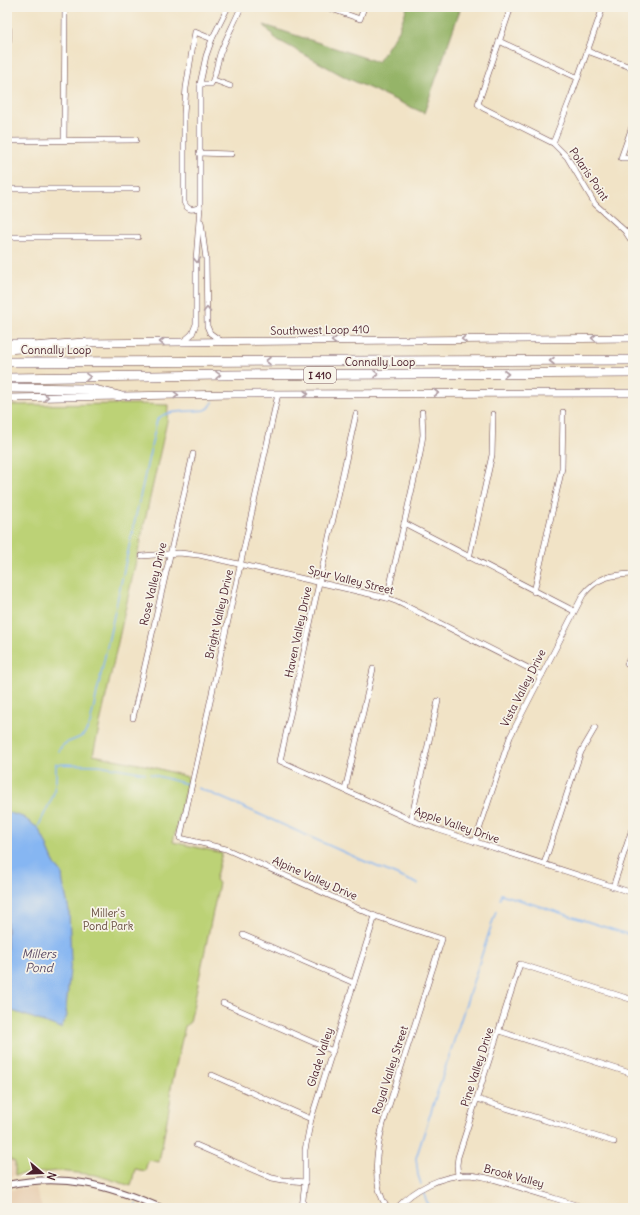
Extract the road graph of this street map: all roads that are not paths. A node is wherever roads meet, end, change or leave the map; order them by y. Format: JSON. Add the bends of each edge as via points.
{"nodes":[{"id":1,"x":65,"y":7,"type":"edge"},
{"id":2,"x":228,"y":7,"type":"edge"},
{"id":3,"x":241,"y":7,"type":"edge"},
{"id":4,"x":326,"y":7,"type":"edge"},
{"id":5,"x":364,"y":7,"type":"edge"},
{"id":6,"x":511,"y":7,"type":"edge"},
{"id":7,"x":603,"y":7,"type":"edge"},
{"id":8,"x":7,"y":23,"type":"edge"},
{"id":9,"x":212,"y":39,"type":"junction"},
{"id":10,"x":500,"y":41,"type":"junction"},
{"id":11,"x":7,"y":48,"type":"edge"},
{"id":12,"x":586,"y":51,"type":"junction"},
{"id":13,"x":633,"y":68,"type":"edge"},
{"id":14,"x":578,"y":78,"type":"junction"},
{"id":15,"x":214,"y":80,"type":"junction"},
{"id":16,"x":200,"y":84,"type":"junction"},
{"id":17,"x":230,"y":86,"type":"dead end"},
{"id":18,"x":633,"y":124,"type":"edge"},
{"id":19,"x":64,"y":140,"type":"junction"},
{"id":20,"x":136,"y":140,"type":"dead end"},
{"id":21,"x":7,"y":141,"type":"edge"},
{"id":22,"x":553,"y":143,"type":"junction"},
{"id":23,"x":199,"y":153,"type":"junction"},
{"id":24,"x":231,"y":154,"type":"dead end"},
{"id":25,"x":633,"y":158,"type":"edge"},
{"id":26,"x":7,"y":189,"type":"edge"},
{"id":27,"x":137,"y":189,"type":"dead end"},
{"id":28,"x":200,"y":208,"type":"junction"},
{"id":29,"x":138,"y":236,"type":"dead end"},
{"id":30,"x":7,"y":237,"type":"edge"},
{"id":31,"x":633,"y":243,"type":"edge"},
{"id":32,"x":197,"y":286,"type":"junction"},
{"id":33,"x":206,"y":287,"type":"junction"},
{"id":34,"x":633,"y":338,"type":"edge"},
{"id":35,"x":222,"y":341,"type":"junction"},
{"id":36,"x":182,"y":342,"type":"junction"},
{"id":37,"x":7,"y":343,"type":"edge"},
{"id":38,"x":84,"y":343,"type":"junction"},
{"id":39,"x":7,"y":349,"type":"edge"},
{"id":40,"x":633,"y":360,"type":"edge"},
{"id":41,"x":7,"y":362,"type":"edge"},
{"id":42,"x":633,"y":373,"type":"edge"},
{"id":43,"x":7,"y":378,"type":"edge"},
{"id":44,"x":7,"y":388,"type":"edge"},
{"id":45,"x":633,"y":393,"type":"edge"},
{"id":46,"x":278,"y":394,"type":"junction"},
{"id":47,"x":119,"y":396,"type":"junction"},
{"id":48,"x":7,"y":398,"type":"edge"},
{"id":49,"x":422,"y":412,"type":"dead end"},
{"id":50,"x":563,"y":412,"type":"dead end"},
{"id":51,"x":356,"y":414,"type":"dead end"},
{"id":52,"x":493,"y":414,"type":"dead end"},
{"id":53,"x":193,"y":454,"type":"dead end"},
{"id":54,"x":404,"y":523,"type":"junction"},
{"id":55,"x":170,"y":554,"type":"junction"},
{"id":56,"x":142,"y":556,"type":"dead end"},
{"id":57,"x":470,"y":558,"type":"junction"},
{"id":58,"x":241,"y":564,"type":"junction"},
{"id":59,"x":633,"y":574,"type":"edge"},
{"id":60,"x":319,"y":581,"type":"junction"},
{"id":61,"x":534,"y":592,"type":"junction"},
{"id":62,"x":387,"y":598,"type":"junction"},
{"id":63,"x":574,"y":611,"type":"junction"},
{"id":64,"x":633,"y":653,"type":"edge"},
{"id":65,"x":627,"y":664,"type":"dead end"},
{"id":66,"x":374,"y":669,"type":"dead end"},
{"id":67,"x":542,"y":675,"type":"junction"},
{"id":68,"x":438,"y":701,"type":"dead end"},
{"id":69,"x":133,"y":718,"type":"dead end"},
{"id":70,"x":595,"y":728,"type":"dead end"},
{"id":71,"x":280,"y":761,"type":"joint"},
{"id":72,"x":346,"y":790,"type":"junction"},
{"id":73,"x":411,"y":820,"type":"junction"},
{"id":74,"x":633,"y":826,"type":"edge"},
{"id":75,"x":180,"y":838,"type":"joint"},
{"id":76,"x":475,"y":842,"type":"junction"},
{"id":77,"x":544,"y":864,"type":"junction"},
{"id":78,"x":613,"y":887,"type":"junction"},
{"id":79,"x":633,"y":893,"type":"edge"},
{"id":80,"x":376,"y":916,"type":"junction"},
{"id":81,"x":243,"y":935,"type":"dead end"},
{"id":82,"x":442,"y":939,"type":"joint"},
{"id":83,"x":354,"y":983,"type":"junction"},
{"id":84,"x":633,"y":1000,"type":"edge"},
{"id":85,"x":223,"y":1003,"type":"dead end"},
{"id":86,"x":499,"y":1031,"type":"junction"},
{"id":87,"x":333,"y":1051,"type":"junction"},
{"id":88,"x":633,"y":1074,"type":"edge"},
{"id":89,"x":212,"y":1075,"type":"dead end"},
{"id":90,"x":477,"y":1099,"type":"junction"},
{"id":91,"x":311,"y":1119,"type":"junction"},
{"id":92,"x":614,"y":1142,"type":"dead end"},
{"id":93,"x":196,"y":1145,"type":"dead end"},
{"id":94,"x":458,"y":1176,"type":"junction"},
{"id":95,"x":305,"y":1182,"type":"junction"},
{"id":96,"x":7,"y":1185,"type":"edge"},
{"id":97,"x":161,"y":1208,"type":"edge"},
{"id":98,"x":302,"y":1208,"type":"edge"},
{"id":99,"x":387,"y":1208,"type":"edge"},
{"id":100,"x":397,"y":1208,"type":"edge"},
{"id":101,"x":586,"y":1208,"type":"edge"}],
"edges":[{"from":1,"to":19,"type":"street"},
{"from":2,"to":9,"type":"street"},
{"from":3,"to":15,"type":"street","via":[[220,52]]},
{"from":4,"to":5,"type":"street","via":[[360,18]]},
{"from":6,"to":10,"type":"street"},
{"from":7,"to":12,"type":"street"},
{"from":8,"to":11,"type":"street"},
{"from":9,"to":16,"type":"street"},
{"from":9,"to":28,"type":"street","via":[[194,32],[184,114],[184,202],[190,210]]},
{"from":10,"to":14,"type":"street"},
{"from":10,"to":22,"type":"street","name":"Polaris Point","via":[[478,104]]},
{"from":12,"to":13,"type":"street"},
{"from":12,"to":14,"type":"street"},
{"from":14,"to":22,"type":"street"},
{"from":15,"to":16,"type":"street","via":[[211,84]]},
{"from":15,"to":17,"type":"street"},
{"from":16,"to":23,"type":"street"},
{"from":18,"to":25,"type":"street","via":[[621,158]]},
{"from":19,"to":20,"type":"street"},
{"from":19,"to":21,"type":"street"},
{"from":22,"to":31,"type":"street","name":"Polaris Point","via":[[567,157],[595,204],[625,231]]},
{"from":23,"to":24,"type":"street"},
{"from":23,"to":28,"type":"street"},
{"from":26,"to":27,"type":"street"},
{"from":28,"to":32,"type":"street","one_way":true},
{"from":28,"to":33,"type":"street","via":[[206,259]]},
{"from":29,"to":30,"type":"street"},
{"from":32,"to":33,"type":"street"},
{"from":32,"to":36,"type":"street","via":[[196,324],[192,334]]},
{"from":35,"to":33,"type":"street","one_way":true,"via":[[208,331]]},
{"from":34,"to":35,"type":"main road","name":"Southwest Loop 410","one_way":true},
{"from":35,"to":36,"type":"main road","name":"Southwest Loop 410"},
{"from":36,"to":38,"type":"main road","name":"Southwest Loop 410","one_way":true},
{"from":37,"to":38,"type":"main road","name":"Southwest Loop 410"},
{"from":38,"to":39,"type":"highway"},
{"from":40,"to":41,"type":"highway","name":"Connally Loop","number":"I 410","one_way":true},
{"from":43,"to":42,"type":"highway","name":"Connally Loop","number":"I 410","one_way":true},
{"from":44,"to":47,"type":"highway","via":[[91,389]]},
{"from":46,"to":45,"type":"main road","one_way":true},
{"from":47,"to":46,"type":"main road","one_way":true},
{"from":46,"to":58,"type":"street","name":"Bright Valley Drive"},
{"from":48,"to":47,"type":"main road","one_way":true},
{"from":49,"to":54,"type":"street","via":[[423,435],[420,454]]},
{"from":50,"to":61,"type":"street","via":[[562,468]]},
{"from":51,"to":60,"type":"street","name":"Haven Valley Drive"},
{"from":52,"to":57,"type":"street","via":[[492,454]]},
{"from":53,"to":55,"type":"street","name":"Rose Valley Drive"},
{"from":54,"to":57,"type":"street"},
{"from":54,"to":62,"type":"street"},
{"from":55,"to":56,"type":"street","name":"Spur Valley Street"},
{"from":55,"to":58,"type":"street","name":"Spur Valley Street","via":[[188,553]]},
{"from":55,"to":69,"type":"street","name":"Rose Valley Drive"},
{"from":57,"to":61,"type":"street"},
{"from":58,"to":60,"type":"street","name":"Spur Valley Street"},
{"from":58,"to":75,"type":"street","name":"Bright Valley Drive"},
{"from":59,"to":63,"type":"street","name":"Vista Valley Drive","via":[[610,576],[596,582],[583,595]]},
{"from":60,"to":62,"type":"street","name":"Spur Valley Street"},
{"from":60,"to":71,"type":"street","name":"Haven Valley Drive"},
{"from":61,"to":63,"type":"street"},
{"from":62,"to":67,"type":"street","name":"Spur Valley Street"},
{"from":63,"to":67,"type":"street","name":"Vista Valley Drive"},
{"from":64,"to":65,"type":"street"},
{"from":66,"to":72,"type":"street"},
{"from":67,"to":76,"type":"street","name":"Vista Valley Drive","via":[[510,737]]},
{"from":68,"to":73,"type":"street"},
{"from":70,"to":77,"type":"street","via":[[581,752]]},
{"from":71,"to":72,"type":"street","name":"Apple Valley Drive"},
{"from":72,"to":73,"type":"street","name":"Apple Valley Drive"},
{"from":73,"to":76,"type":"street","name":"Apple Valley Drive"},
{"from":74,"to":78,"type":"street"},
{"from":75,"to":80,"type":"street","name":"Alpine Valley Drive","via":[[226,849]]},
{"from":76,"to":77,"type":"street","name":"Apple Valley Drive"},
{"from":77,"to":78,"type":"street","name":"Apple Valley Drive"},
{"from":78,"to":79,"type":"street","name":"Apple Valley Drive"},
{"from":80,"to":82,"type":"street","name":"Alpine Valley Drive"},
{"from":80,"to":83,"type":"street","name":"Glade Valley"},
{"from":81,"to":83,"type":"street"},
{"from":82,"to":99,"type":"street","name":"Royal Valley Street","via":[[377,1148],[376,1177],[379,1192]]},
{"from":83,"to":87,"type":"street","name":"Glade Valley"},
{"from":84,"to":86,"type":"street","name":"Pine Valley Drive","via":[[520,964]]},
{"from":85,"to":87,"type":"street"},
{"from":86,"to":88,"type":"street"},
{"from":86,"to":90,"type":"street","name":"Pine Valley Drive"},
{"from":87,"to":91,"type":"street","name":"Glade Valley"},
{"from":89,"to":91,"type":"street"},
{"from":90,"to":92,"type":"street"},
{"from":90,"to":94,"type":"street","name":"Pine Valley Drive","via":[[458,1157]]},
{"from":91,"to":95,"type":"street","name":"Glade Valley","via":[[306,1143]]},
{"from":93,"to":95,"type":"street","via":[[272,1178]]},
{"from":94,"to":100,"type":"street","name":"Brook Valley","via":[[422,1188]]},
{"from":94,"to":101,"type":"street","name":"Brook Valley","via":[[491,1178]]},
{"from":95,"to":98,"type":"street","name":"Glade Valley"},
{"from":96,"to":97,"type":"street","via":[[52,1180],[94,1184]]}]}
